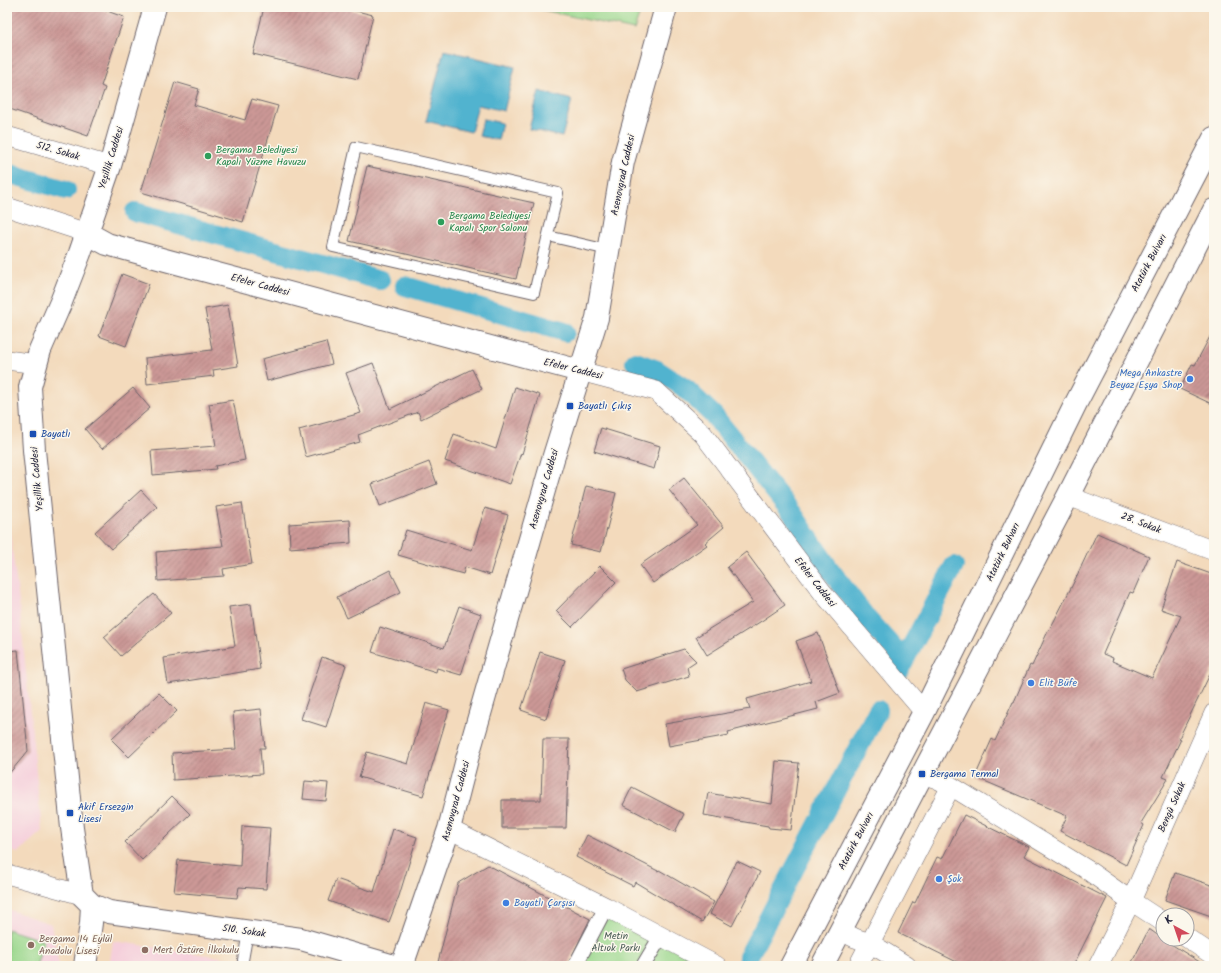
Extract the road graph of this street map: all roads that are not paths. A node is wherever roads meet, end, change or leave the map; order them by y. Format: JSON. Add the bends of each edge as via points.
{"nodes":[{"id":1,"x":155,"y":7,"type":"edge"},
{"id":2,"x":666,"y":7,"type":"edge"},
{"id":3,"x":7,"y":136,"type":"edge"},
{"id":4,"x":1214,"y":138,"type":"edge"},
{"id":5,"x":110,"y":166,"type":"junction"},
{"id":6,"x":7,"y":207,"type":"edge"},
{"id":7,"x":1214,"y":210,"type":"edge"},
{"id":8,"x":87,"y":233,"type":"junction"},
{"id":9,"x":548,"y":236,"type":"junction"},
{"id":10,"x":608,"y":250,"type":"junction"},
{"id":11,"x":7,"y":360,"type":"edge"},
{"id":12,"x":36,"y":364,"type":"junction"},
{"id":13,"x":580,"y":371,"type":"junction"},
{"id":14,"x":1068,"y":496,"type":"junction"},
{"id":15,"x":1214,"y":551,"type":"edge"},
{"id":16,"x":924,"y":712,"type":"junction"},
{"id":17,"x":1214,"y":713,"type":"edge"},
{"id":18,"x":922,"y":774,"type":"junction"},
{"id":19,"x":951,"y":786,"type":"junction"},
{"id":20,"x":449,"y":829,"type":"junction"},
{"id":21,"x":7,"y":874,"type":"edge"},
{"id":22,"x":87,"y":900,"type":"junction"},
{"id":23,"x":1131,"y":901,"type":"junction"},
{"id":24,"x":606,"y":907,"type":"junction"},
{"id":25,"x":1155,"y":917,"type":"edge"},
{"id":26,"x":841,"y":930,"type":"junction"},
{"id":27,"x":248,"y":932,"type":"junction"},
{"id":28,"x":661,"y":936,"type":"junction"},
{"id":29,"x":870,"y":943,"type":"junction"},
{"id":30,"x":1195,"y":943,"type":"edge"},
{"id":31,"x":1214,"y":956,"type":"edge"},
{"id":32,"x":243,"y":960,"type":"dead end"},
{"id":33,"x":712,"y":965,"type":"edge"},
{"id":34,"x":85,"y":966,"type":"edge"},
{"id":35,"x":394,"y":966,"type":"edge"},
{"id":36,"x":402,"y":966,"type":"edge"},
{"id":37,"x":575,"y":966,"type":"edge"},
{"id":38,"x":643,"y":966,"type":"edge"},
{"id":39,"x":791,"y":966,"type":"edge"},
{"id":40,"x":822,"y":966,"type":"edge"},
{"id":41,"x":858,"y":966,"type":"edge"},
{"id":42,"x":907,"y":966,"type":"edge"},
{"id":43,"x":1098,"y":966,"type":"edge"}],
"edges":[{"from":1,"to":5,"type":"main road","name":"Yeşillik Caddesi"},
{"from":2,"to":10,"type":"main road","name":"Asenovgrad Caddesi","via":[[623,162]]},
{"from":3,"to":5,"type":"street","name":"512. Sokak"},
{"from":4,"to":16,"type":"main road","name":"Atatürk Bulvarı","via":[[1076,403]]},
{"from":5,"to":8,"type":"main road","name":"Yeşillik Caddesi"},
{"from":6,"to":8,"type":"street"},
{"from":7,"to":14,"type":"main road"},
{"from":8,"to":12,"type":"main road","name":"Yeşillik Caddesi"},
{"from":8,"to":13,"type":"main road","name":"Efeler Caddesi","via":[[107,244],[155,258]]},
{"from":9,"to":9,"type":"lane","via":[[558,193],[356,147],[333,248],[534,294]]},
{"from":9,"to":10,"type":"lane"},
{"from":10,"to":13,"type":"main road","name":"Asenovgrad Caddesi","via":[[597,318]]},
{"from":11,"to":12,"type":"street"},
{"from":12,"to":22,"type":"main road","name":"Yeşillik Caddesi","via":[[30,387],[34,450],[72,828]]},
{"from":13,"to":16,"type":"street","name":"Efeler Caddesi","via":[[656,390],[703,434],[823,593]]},
{"from":13,"to":20,"type":"main road","name":"Asenovgrad Caddesi","via":[[467,758]]},
{"from":14,"to":15,"type":"street","name":"28. Sokak"},
{"from":14,"to":18,"type":"main road"},
{"from":16,"to":39,"type":"main road","name":"Atatürk Bulvarı"},
{"from":17,"to":23,"type":"street","name":"Bengü Sokak"},
{"from":18,"to":19,"type":"street"},
{"from":18,"to":26,"type":"main road"},
{"from":19,"to":23,"type":"street","via":[[1086,869]]},
{"from":19,"to":29,"type":"street"},
{"from":20,"to":24,"type":"street"},
{"from":20,"to":36,"type":"main road","name":"Asenovgrad Caddesi"},
{"from":21,"to":22,"type":"street","name":"510. Sokak"},
{"from":22,"to":27,"type":"main road","name":"510. Sokak","via":[[109,912]]},
{"from":22,"to":34,"type":"main road","name":"Yeşillik Caddesi","via":[[92,923]]},
{"from":23,"to":25,"type":"street"},
{"from":23,"to":43,"type":"street","name":"Bengü Sokak"},
{"from":24,"to":28,"type":"street"},
{"from":24,"to":37,"type":"street"},
{"from":26,"to":29,"type":"street"},
{"from":26,"to":40,"type":"main road"},
{"from":27,"to":32,"type":"lane"},
{"from":27,"to":35,"type":"main road","name":"510. Sokak","via":[[301,939]]},
{"from":28,"to":33,"type":"street"},
{"from":28,"to":38,"type":"street"},
{"from":29,"to":41,"type":"street"},
{"from":29,"to":42,"type":"street"},
{"from":30,"to":31,"type":"street"}]}
